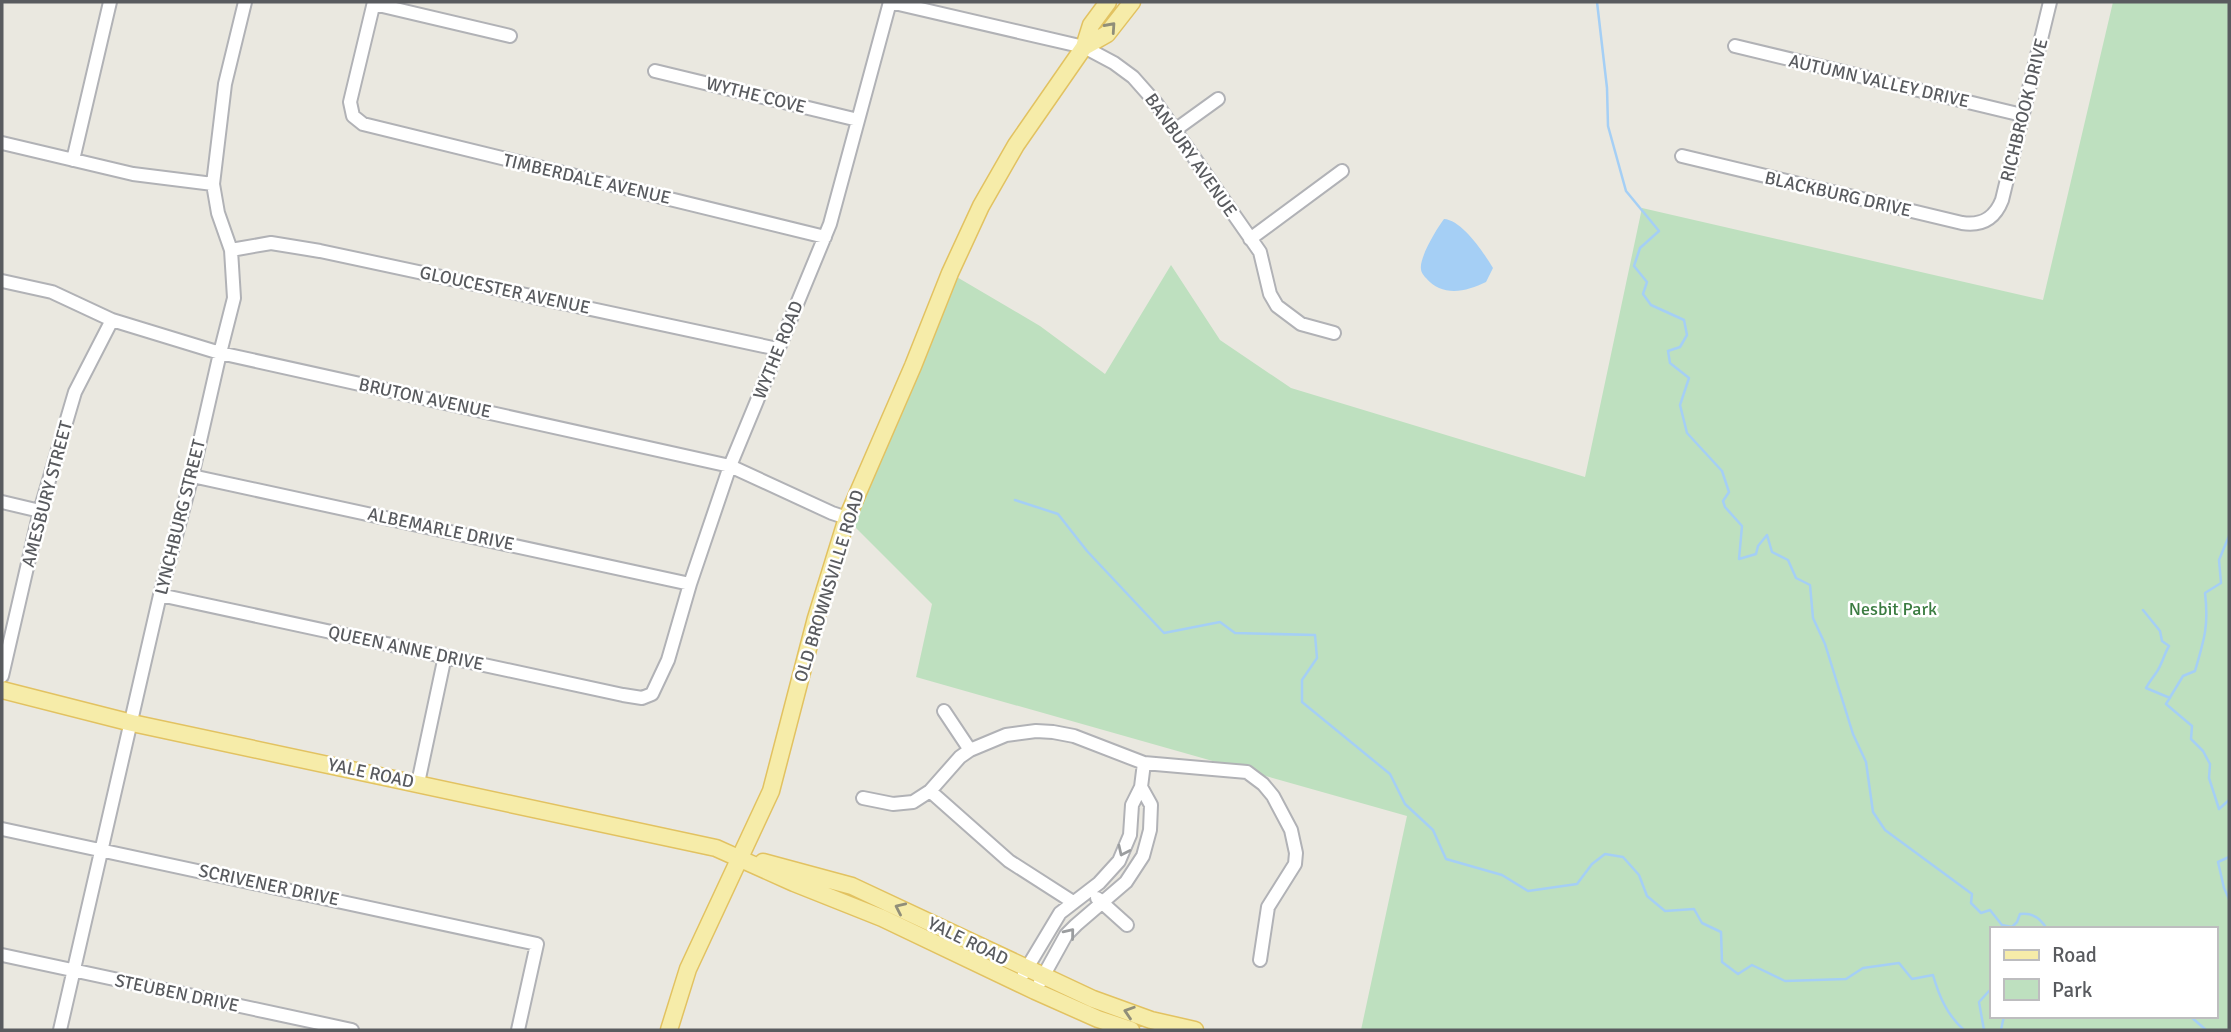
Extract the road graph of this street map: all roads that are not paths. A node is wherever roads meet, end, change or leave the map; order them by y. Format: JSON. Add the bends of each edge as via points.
{"nodes":[{"id":1,"x":110,"y":2,"type":"edge"},
{"id":2,"x":245,"y":2,"type":"edge"},
{"id":3,"x":890,"y":2,"type":"edge"},
{"id":4,"x":1108,"y":2,"type":"edge"},
{"id":5,"x":1132,"y":2,"type":"edge"},
{"id":6,"x":2050,"y":2,"type":"edge"},
{"id":7,"x":374,"y":3,"type":"edge"},
{"id":8,"x":941,"y":7,"type":"edge"},
{"id":9,"x":510,"y":36,"type":"dead end"},
{"id":10,"x":1735,"y":46,"type":"dead end"},
{"id":11,"x":1084,"y":47,"type":"junction"},
{"id":12,"x":654,"y":71,"type":"dead end"},
{"id":13,"x":1218,"y":99,"type":"dead end"},
{"id":14,"x":2022,"y":115,"type":"junction"},
{"id":15,"x":858,"y":120,"type":"junction"},
{"id":16,"x":1175,"y":130,"type":"junction"},
{"id":17,"x":2,"y":143,"type":"edge"},
{"id":18,"x":1682,"y":156,"type":"dead end"},
{"id":19,"x":73,"y":160,"type":"junction"},
{"id":20,"x":1342,"y":171,"type":"dead end"},
{"id":21,"x":213,"y":184,"type":"junction"},
{"id":22,"x":1993,"y":215,"type":"joint"},
{"id":23,"x":825,"y":237,"type":"junction"},
{"id":24,"x":1250,"y":239,"type":"junction"},
{"id":25,"x":231,"y":250,"type":"junction"},
{"id":26,"x":2,"y":281,"type":"edge"},
{"id":27,"x":112,"y":320,"type":"junction"},
{"id":28,"x":1334,"y":333,"type":"dead end"},
{"id":29,"x":778,"y":349,"type":"junction"},
{"id":30,"x":220,"y":353,"type":"junction"},
{"id":31,"x":730,"y":466,"type":"junction"},
{"id":32,"x":192,"y":477,"type":"junction"},
{"id":33,"x":2,"y":502,"type":"edge"},
{"id":34,"x":40,"y":512,"type":"junction"},
{"id":35,"x":847,"y":518,"type":"junction"},
{"id":36,"x":690,"y":584,"type":"junction"},
{"id":37,"x":160,"y":595,"type":"junction"},
{"id":38,"x":445,"y":656,"type":"junction"},
{"id":39,"x":2,"y":676,"type":"edge"},
{"id":40,"x":2,"y":690,"type":"edge"},
{"id":41,"x":652,"y":694,"type":"joint"},
{"id":42,"x":944,"y":711,"type":"dead end"},
{"id":43,"x":132,"y":723,"type":"junction"},
{"id":44,"x":970,"y":750,"type":"junction"},
{"id":45,"x":1144,"y":763,"type":"junction"},
{"id":46,"x":418,"y":783,"type":"junction"},
{"id":47,"x":1141,"y":787,"type":"junction"},
{"id":48,"x":930,"y":791,"type":"junction"},
{"id":49,"x":863,"y":798,"type":"dead end"},
{"id":50,"x":2,"y":829,"type":"edge"},
{"id":51,"x":103,"y":849,"type":"junction"},
{"id":52,"x":740,"y":857,"type":"junction"},
{"id":53,"x":1090,"y":890,"type":"junction"},
{"id":54,"x":1073,"y":902,"type":"junction"},
{"id":55,"x":1102,"y":902,"type":"junction"},
{"id":56,"x":1127,"y":925,"type":"dead end"},
{"id":57,"x":2,"y":955,"type":"edge"},
{"id":58,"x":1259,"y":960,"type":"dead end"},
{"id":59,"x":75,"y":972,"type":"junction"},
{"id":60,"x":1023,"y":976,"type":"junction"},
{"id":61,"x":1039,"y":984,"type":"junction"},
{"id":62,"x":61,"y":1030,"type":"edge"},
{"id":63,"x":352,"y":1030,"type":"edge"},
{"id":64,"x":518,"y":1030,"type":"edge"},
{"id":65,"x":669,"y":1030,"type":"edge"},
{"id":66,"x":1130,"y":1030,"type":"edge"},
{"id":67,"x":1195,"y":1030,"type":"edge"}],
"edges":[{"from":1,"to":19,"type":"street"},
{"from":2,"to":21,"type":"street","name":"LYNCHBURG STREET","via":[[225,84]]},
{"from":3,"to":8,"type":"street","name":"BANBURY AVENUE"},
{"from":3,"to":15,"type":"street","name":"WYTHE ROAD"},
{"from":4,"to":11,"type":"main road","via":[[1091,25]]},
{"from":11,"to":5,"type":"main road","one_way":true,"via":[[1107,34]]},
{"from":6,"to":14,"type":"street","name":"RICHBROOK DRIVE"},
{"from":7,"to":9,"type":"street"},
{"from":7,"to":23,"type":"street","name":"TIMBERDALE AVENUE","via":[[350,98],[352,116],[371,127]]},
{"from":8,"to":11,"type":"street","name":"BANBURY AVENUE"},
{"from":10,"to":14,"type":"street","name":"AUTUMN VALLEY DRIVE"},
{"from":11,"to":16,"type":"street","name":"BANBURY AVENUE","via":[[1133,77]]},
{"from":11,"to":35,"type":"main road","name":"OLD BROWNSVILLE ROAD","via":[[1016,145],[981,206]]},
{"from":12,"to":15,"type":"street","name":"WYTHE COVE"},
{"from":13,"to":16,"type":"street"},
{"from":14,"to":22,"type":"street","name":"RICHBROOK DRIVE","via":[[2002,200]]},
{"from":15,"to":23,"type":"street","name":"WYTHE ROAD"},
{"from":16,"to":24,"type":"street","name":"BANBURY AVENUE"},
{"from":17,"to":19,"type":"street"},
{"from":18,"to":22,"type":"street","name":"BLACKBURG DRIVE","via":[[1962,223],[1977,224]]},
{"from":19,"to":21,"type":"street","via":[[133,174]]},
{"from":20,"to":24,"type":"street"},
{"from":21,"to":25,"type":"street","name":"LYNCHBURG STREET"},
{"from":23,"to":29,"type":"street","name":"WYTHE ROAD"},
{"from":24,"to":28,"type":"street","name":"BANBURY AVENUE","via":[[1260,252],[1269,295],[1277,306],[1301,324]]},
{"from":25,"to":29,"type":"street","name":"GLOUCESTER AVENUE","via":[[271,243],[320,251]]},
{"from":25,"to":30,"type":"street","name":"LYNCHBURG STREET","via":[[234,298]]},
{"from":26,"to":27,"type":"street","name":"BRUTON AVENUE","via":[[52,292]]},
{"from":27,"to":30,"type":"street","name":"BRUTON AVENUE"},
{"from":27,"to":34,"type":"street","name":"AMESBURY STREET","via":[[75,392]]},
{"from":29,"to":31,"type":"street","name":"WYTHE ROAD"},
{"from":30,"to":31,"type":"street","name":"BRUTON AVENUE"},
{"from":30,"to":32,"type":"street","name":"LYNCHBURG STREET"},
{"from":31,"to":35,"type":"street","name":"BRUTON AVENUE"},
{"from":31,"to":36,"type":"street","name":"WYTHE ROAD"},
{"from":32,"to":36,"type":"street","name":"ALBEMARLE DRIVE"},
{"from":32,"to":37,"type":"street","name":"LYNCHBURG STREET"},
{"from":33,"to":34,"type":"street"},
{"from":34,"to":39,"type":"street","name":"AMESBURY STREET"},
{"from":35,"to":52,"type":"main road","name":"OLD BROWNSVILLE ROAD","via":[[771,791]]},
{"from":36,"to":41,"type":"street","name":"WYTHE ROAD","via":[[668,660]]},
{"from":37,"to":38,"type":"street","name":"QUEEN ANNE DRIVE"},
{"from":37,"to":43,"type":"street","name":"LYNCHBURG STREET"},
{"from":38,"to":41,"type":"street","name":"QUEEN ANNE DRIVE","via":[[623,695],[642,698]]},
{"from":38,"to":46,"type":"street"},
{"from":40,"to":43,"type":"main road","name":"YALE ROAD"},
{"from":42,"to":44,"type":"street"},
{"from":43,"to":46,"type":"main road","name":"YALE ROAD"},
{"from":43,"to":51,"type":"street","name":"LYNCHBURG STREET"},
{"from":44,"to":45,"type":"street","via":[[1006,735],[1053,732]]},
{"from":44,"to":48,"type":"street"},
{"from":45,"to":47,"type":"street"},
{"from":45,"to":58,"type":"street","via":[[1247,772],[1273,796],[1291,831],[1296,858],[1268,907]]},
{"from":46,"to":52,"type":"main road","name":"YALE ROAD","via":[[696,843]]},
{"from":47,"to":53,"type":"street","one_way":true,"via":[[1119,861]]},
{"from":47,"to":55,"type":"street","via":[[1151,805],[1143,856],[1126,882]]},
{"from":48,"to":49,"type":"street","via":[[902,805]]},
{"from":48,"to":54,"type":"street","via":[[1009,861]]},
{"from":50,"to":51,"type":"street","name":"SCRIVENER DRIVE"},
{"from":51,"to":59,"type":"street","name":"LYNCHBURG STREET"},
{"from":51,"to":64,"type":"street","name":"SCRIVENER DRIVE","via":[[537,944]]},
{"from":52,"to":60,"type":"main road","name":"YALE ROAD"},
{"from":52,"to":65,"type":"main road","name":"OLD BROWNSVILLE ROAD","via":[[688,969]]},
{"from":53,"to":54,"type":"street"},
{"from":53,"to":55,"type":"street"},
{"from":54,"to":60,"type":"street","via":[[1049,928]]},
{"from":55,"to":56,"type":"street"},
{"from":61,"to":55,"type":"street","one_way":true,"via":[[1066,935]]},
{"from":57,"to":59,"type":"street","name":"STEUBEN DRIVE"},
{"from":59,"to":62,"type":"street","name":"LYNCHBURG STREET"},
{"from":59,"to":63,"type":"street","name":"STEUBEN DRIVE"},
{"from":60,"to":61,"type":"main road","name":"YALE ROAD"},
{"from":61,"to":66,"type":"main road","name":"YALE ROAD","via":[[1098,1019]]},
{"from":67,"to":61,"type":"main road","name":"YALE ROAD","one_way":true}]}
